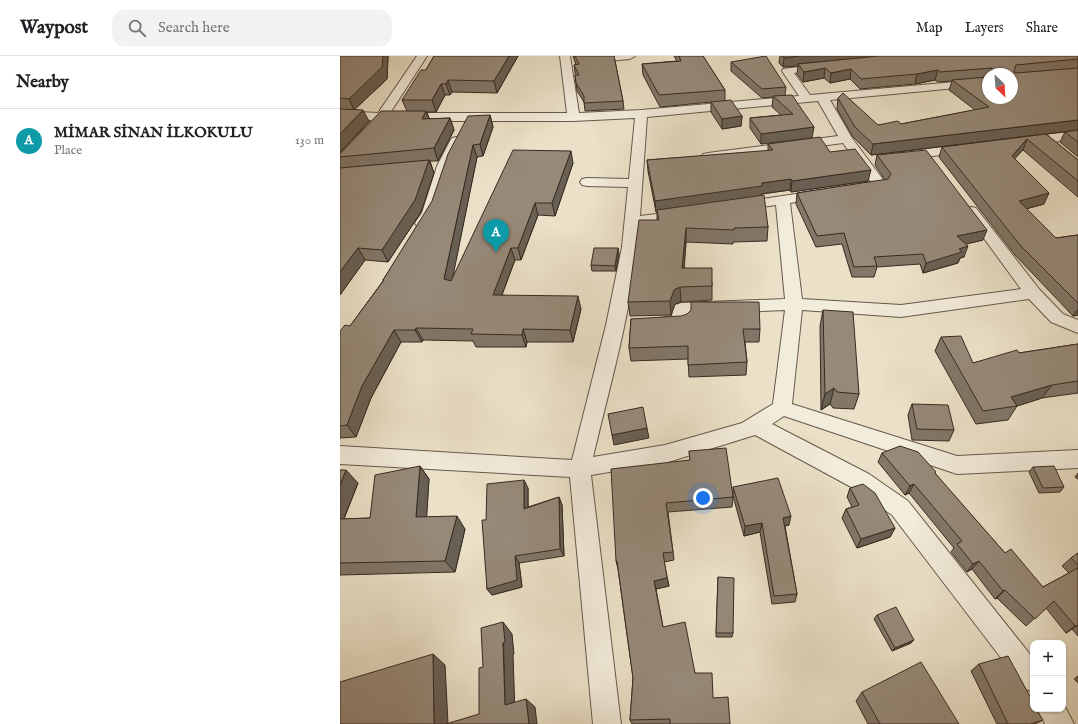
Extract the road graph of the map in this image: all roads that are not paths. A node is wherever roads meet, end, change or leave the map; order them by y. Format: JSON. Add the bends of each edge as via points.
{"nodes":[{"id":1,"x":422,"y":56,"type":"edge"},
{"id":2,"x":565,"y":56,"type":"edge"},
{"id":3,"x":597,"y":56,"type":"edge"},
{"id":4,"x":630,"y":56,"type":"edge"},
{"id":5,"x":835,"y":66,"type":"edge"},
{"id":6,"x":982,"y":83,"type":"edge"},
{"id":7,"x":822,"y":97,"type":"junction"},
{"id":8,"x":807,"y":99,"type":"junction"},
{"id":9,"x":641,"y":114,"type":"junction"},
{"id":10,"x":340,"y":115,"type":"edge"},
{"id":11,"x":469,"y":117,"type":"junction"},
{"id":12,"x":573,"y":117,"type":"junction"},
{"id":13,"x":382,"y":118,"type":"junction"},
{"id":14,"x":1078,"y":135,"type":"edge"},
{"id":15,"x":846,"y":139,"type":"junction"},
{"id":16,"x":1045,"y":139,"type":"junction"},
{"id":17,"x":1014,"y":143,"type":"edge"},
{"id":18,"x":974,"y":147,"type":"edge"},
{"id":19,"x":1056,"y":148,"type":"edge"},
{"id":20,"x":927,"y":153,"type":"junction"},
{"id":21,"x":892,"y":157,"type":"edge"},
{"id":22,"x":699,"y":158,"type":"edge"},
{"id":23,"x":877,"y":159,"type":"edge"},
{"id":24,"x":863,"y":161,"type":"junction"},
{"id":25,"x":340,"y":162,"type":"edge"},
{"id":26,"x":652,"y":164,"type":"edge"},
{"id":27,"x":637,"y":166,"type":"junction"},
{"id":28,"x":937,"y":166,"type":"edge"},
{"id":29,"x":587,"y":182,"type":"dead end"},
{"id":30,"x":635,"y":183,"type":"junction"},
{"id":31,"x":961,"y":198,"type":"edge"},
{"id":32,"x":783,"y":200,"type":"junction"},
{"id":33,"x":723,"y":209,"type":"edge"},
{"id":34,"x":693,"y":213,"type":"edge"},
{"id":35,"x":632,"y":222,"type":"junction"},
{"id":36,"x":413,"y":238,"type":"edge"},
{"id":37,"x":1033,"y":293,"type":"junction"},
{"id":38,"x":794,"y":304,"type":"junction"},
{"id":39,"x":630,"y":324,"type":"junction"},
{"id":40,"x":1078,"y":327,"type":"edge"},
{"id":41,"x":782,"y":408,"type":"junction"},
{"id":42,"x":755,"y":425,"type":"junction"},
{"id":43,"x":340,"y":455,"type":"edge"},
{"id":44,"x":1078,"y":459,"type":"edge"},
{"id":45,"x":580,"y":469,"type":"junction"},
{"id":46,"x":1031,"y":676,"type":"edge"},
{"id":47,"x":1053,"y":712,"type":"edge"},
{"id":48,"x":607,"y":724,"type":"edge"},
{"id":49,"x":1060,"y":724,"type":"edge"}],
"edges":[{"from":1,"to":13,"type":"street"},
{"from":2,"to":12,"type":"street"},
{"from":3,"to":4,"type":"street","via":[[597,59]]},
{"from":5,"to":8,"type":"street","via":[[787,71]]},
{"from":6,"to":7,"type":"street"},
{"from":7,"to":8,"type":"street"},
{"from":7,"to":15,"type":"street"},
{"from":8,"to":9,"type":"street"},
{"from":9,"to":12,"type":"street"},
{"from":9,"to":27,"type":"street"},
{"from":10,"to":13,"type":"street"},
{"from":11,"to":12,"type":"street"},
{"from":11,"to":13,"type":"street"},
{"from":11,"to":36,"type":"street","via":[[436,167],[429,213]]},
{"from":13,"to":25,"type":"street"},
{"from":14,"to":16,"type":"street"},
{"from":15,"to":22,"type":"street"},
{"from":15,"to":24,"type":"street"},
{"from":16,"to":17,"type":"street"},
{"from":16,"to":19,"type":"street"},
{"from":18,"to":20,"type":"street"},
{"from":20,"to":21,"type":"street"},
{"from":20,"to":28,"type":"street"},
{"from":23,"to":24,"type":"street"},
{"from":24,"to":32,"type":"street","via":[[880,185]]},
{"from":26,"to":27,"type":"street"},
{"from":27,"to":30,"type":"street"},
{"from":29,"to":30,"type":"street"},
{"from":30,"to":35,"type":"street"},
{"from":31,"to":37,"type":"street"},
{"from":32,"to":33,"type":"street"},
{"from":32,"to":38,"type":"street"},
{"from":34,"to":35,"type":"street"},
{"from":35,"to":39,"type":"street"},
{"from":37,"to":38,"type":"street","via":[[901,311]]},
{"from":37,"to":40,"type":"street","via":[[1057,318]]},
{"from":38,"to":39,"type":"street","via":[[681,309],[680,322]]},
{"from":38,"to":41,"type":"street"},
{"from":39,"to":45,"type":"street"},
{"from":41,"to":42,"type":"street"},
{"from":41,"to":44,"type":"street","via":[[957,465]]},
{"from":42,"to":45,"type":"street","via":[[665,454]]},
{"from":42,"to":46,"type":"street","via":[[861,481],[900,508]]},
{"from":43,"to":45,"type":"street"},
{"from":45,"to":48,"type":"street"},
{"from":47,"to":49,"type":"street"}]}
